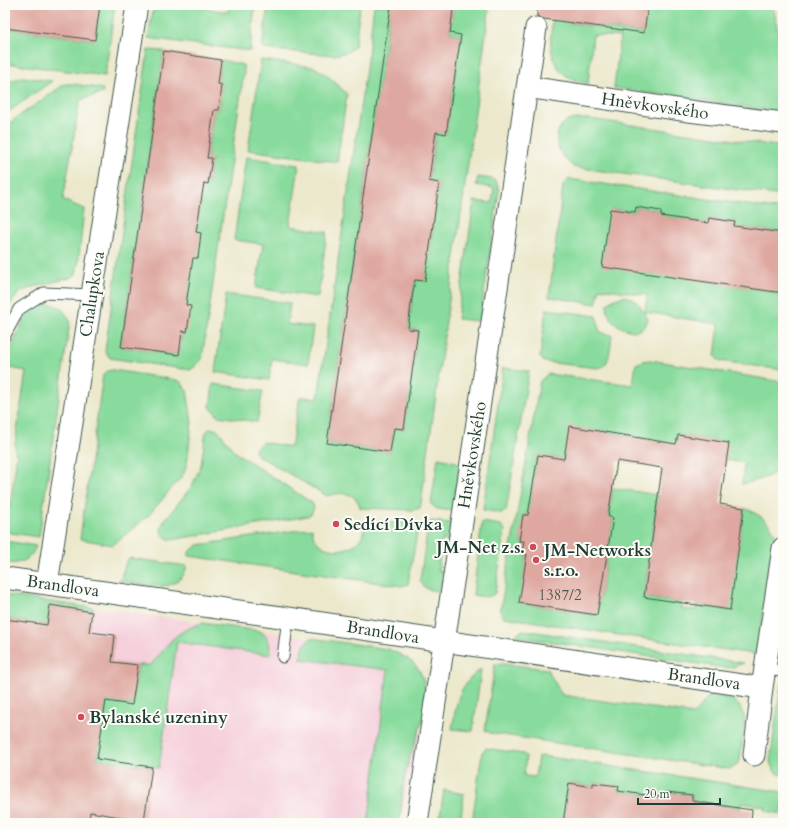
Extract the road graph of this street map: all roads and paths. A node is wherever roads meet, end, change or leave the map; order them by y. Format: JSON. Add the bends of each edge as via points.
{"nodes":[{"id":1,"x":137,"y":5,"type":"edge"},
{"id":2,"x":536,"y":28,"type":"dead end"},
{"id":3,"x":527,"y":87,"type":"junction"},
{"id":4,"x":783,"y":123,"type":"edge"},
{"id":5,"x":92,"y":295,"type":"junction"},
{"id":6,"x":5,"y":335,"type":"edge"},
{"id":7,"x":783,"y":548,"type":"edge"},
{"id":8,"x":5,"y":578,"type":"edge"},
{"id":9,"x":47,"y":584,"type":"junction"},
{"id":10,"x":288,"y":618,"type":"junction"},
{"id":11,"x":444,"y":642,"type":"junction"},
{"id":12,"x":283,"y":657,"type":"dead end"},
{"id":13,"x":770,"y":676,"type":"edge"},
{"id":14,"x":754,"y":754,"type":"dead end"},
{"id":15,"x":417,"y":823,"type":"edge"}],
"edges":[{"from":1,"to":5,"type":"street","name":"Chalupkova"},
{"from":2,"to":3,"type":"street","name":"Hněvkovského"},
{"from":3,"to":4,"type":"street","name":"Hněvkovského"},
{"from":3,"to":11,"type":"street","name":"Hněvkovského"},
{"from":5,"to":6,"type":"lane","via":[[44,293],[19,309]]},
{"from":5,"to":9,"type":"street","name":"Chalupkova"},
{"from":7,"to":13,"type":"street","name":"Brandlova"},
{"from":8,"to":9,"type":"street","name":"Brandlova"},
{"from":9,"to":10,"type":"street","name":"Brandlova"},
{"from":10,"to":11,"type":"street","name":"Brandlova"},
{"from":10,"to":12,"type":"lane"},
{"from":11,"to":13,"type":"street","name":"Brandlova"},
{"from":11,"to":15,"type":"street","name":"Hněvkovského"},
{"from":13,"to":14,"type":"street","name":"Brandlova"}]}
